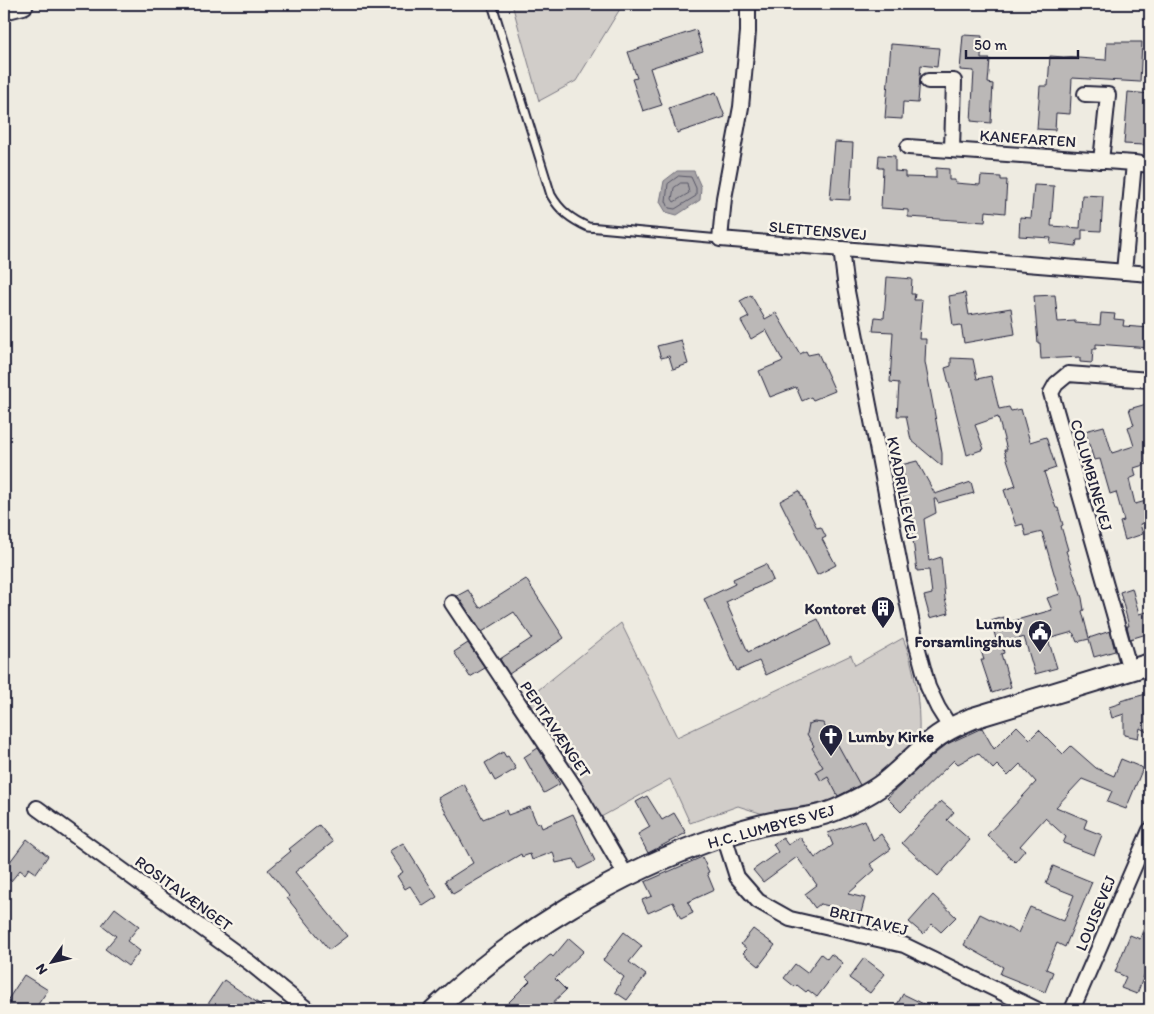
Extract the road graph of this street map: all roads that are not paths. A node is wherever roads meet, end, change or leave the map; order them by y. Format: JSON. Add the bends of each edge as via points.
{"nodes":[{"id":1,"x":23,"y":4,"type":"edge"},
{"id":2,"x":492,"y":4,"type":"edge"},
{"id":3,"x":748,"y":4,"type":"edge"},
{"id":4,"x":4,"y":9,"type":"edge"},
{"id":5,"x":928,"y":80,"type":"dead end"},
{"id":6,"x":1085,"y":94,"type":"dead end"},
{"id":7,"x":908,"y":147,"type":"dead end"},
{"id":8,"x":952,"y":150,"type":"junction"},
{"id":9,"x":1101,"y":161,"type":"junction"},
{"id":10,"x":1134,"y":163,"type":"junction"},
{"id":11,"x":1150,"y":165,"type":"edge"},
{"id":12,"x":720,"y":239,"type":"junction"},
{"id":13,"x":841,"y":250,"type":"junction"},
{"id":14,"x":1124,"y":272,"type":"junction"},
{"id":15,"x":1150,"y":274,"type":"edge"},
{"id":16,"x":1150,"y":380,"type":"edge"},
{"id":17,"x":452,"y":603,"type":"dead end"},
{"id":18,"x":1150,"y":664,"type":"edge"},
{"id":19,"x":1130,"y":670,"type":"junction"},
{"id":20,"x":950,"y":728,"type":"junction"},
{"id":21,"x":37,"y":808,"type":"dead end"},
{"id":22,"x":1150,"y":830,"type":"edge"},
{"id":23,"x":724,"y":836,"type":"junction"},
{"id":24,"x":627,"y":877,"type":"junction"},
{"id":25,"x":308,"y":1010,"type":"edge"},
{"id":26,"x":434,"y":1010,"type":"edge"},
{"id":27,"x":1038,"y":1010,"type":"edge"},
{"id":28,"x":1072,"y":1010,"type":"edge"}],
"edges":[{"from":1,"to":4,"type":"street"},
{"from":2,"to":12,"type":"lane","via":[[550,195],[558,207],[571,219],[588,227]]},
{"from":3,"to":12,"type":"street","via":[[741,107]]},
{"from":5,"to":8,"type":"street","via":[[954,81]]},
{"from":6,"to":9,"type":"street","via":[[1108,94]]},
{"from":7,"to":8,"type":"street","name":"KANEFARTEN"},
{"from":8,"to":9,"type":"street","name":"KANEFARTEN"},
{"from":9,"to":10,"type":"street","name":"KANEFARTEN"},
{"from":10,"to":11,"type":"street","name":"KANEFARTEN"},
{"from":10,"to":14,"type":"street"},
{"from":12,"to":13,"type":"street","name":"SLETTENSVEJ"},
{"from":13,"to":14,"type":"street","name":"SLETTENSVEJ"},
{"from":13,"to":20,"type":"street","name":"KVADRILLEVEJ","via":[[915,638],[928,687]]},
{"from":14,"to":15,"type":"street","name":"SLETTENSVEJ"},
{"from":16,"to":19,"type":"street","name":"COLUMBINEVEJ","via":[[1068,374],[1056,384],[1051,394]]},
{"from":17,"to":24,"type":"street","name":"PEPITAVÆNGET","via":[[577,791]]},
{"from":18,"to":19,"type":"street","name":"H.C. LUMBYES VEJ"},
{"from":19,"to":20,"type":"street","name":"H.C. LUMBYES VEJ"},
{"from":20,"to":23,"type":"street","name":"H.C. LUMBYES VEJ","via":[[862,798],[816,816],[766,824]]},
{"from":21,"to":25,"type":"street","name":"ROSITAVÆNGET","via":[[250,963]]},
{"from":22,"to":28,"type":"street","name":"LOUISEVEJ"},
{"from":23,"to":24,"type":"street","name":"H.C. LUMBYES VEJ"},
{"from":23,"to":27,"type":"street","name":"BRITTAVEJ","via":[[737,877],[758,901],[790,919],[904,945]]},
{"from":24,"to":26,"type":"street","name":"H.C. LUMBYES VEJ","via":[[529,933]]}]}
